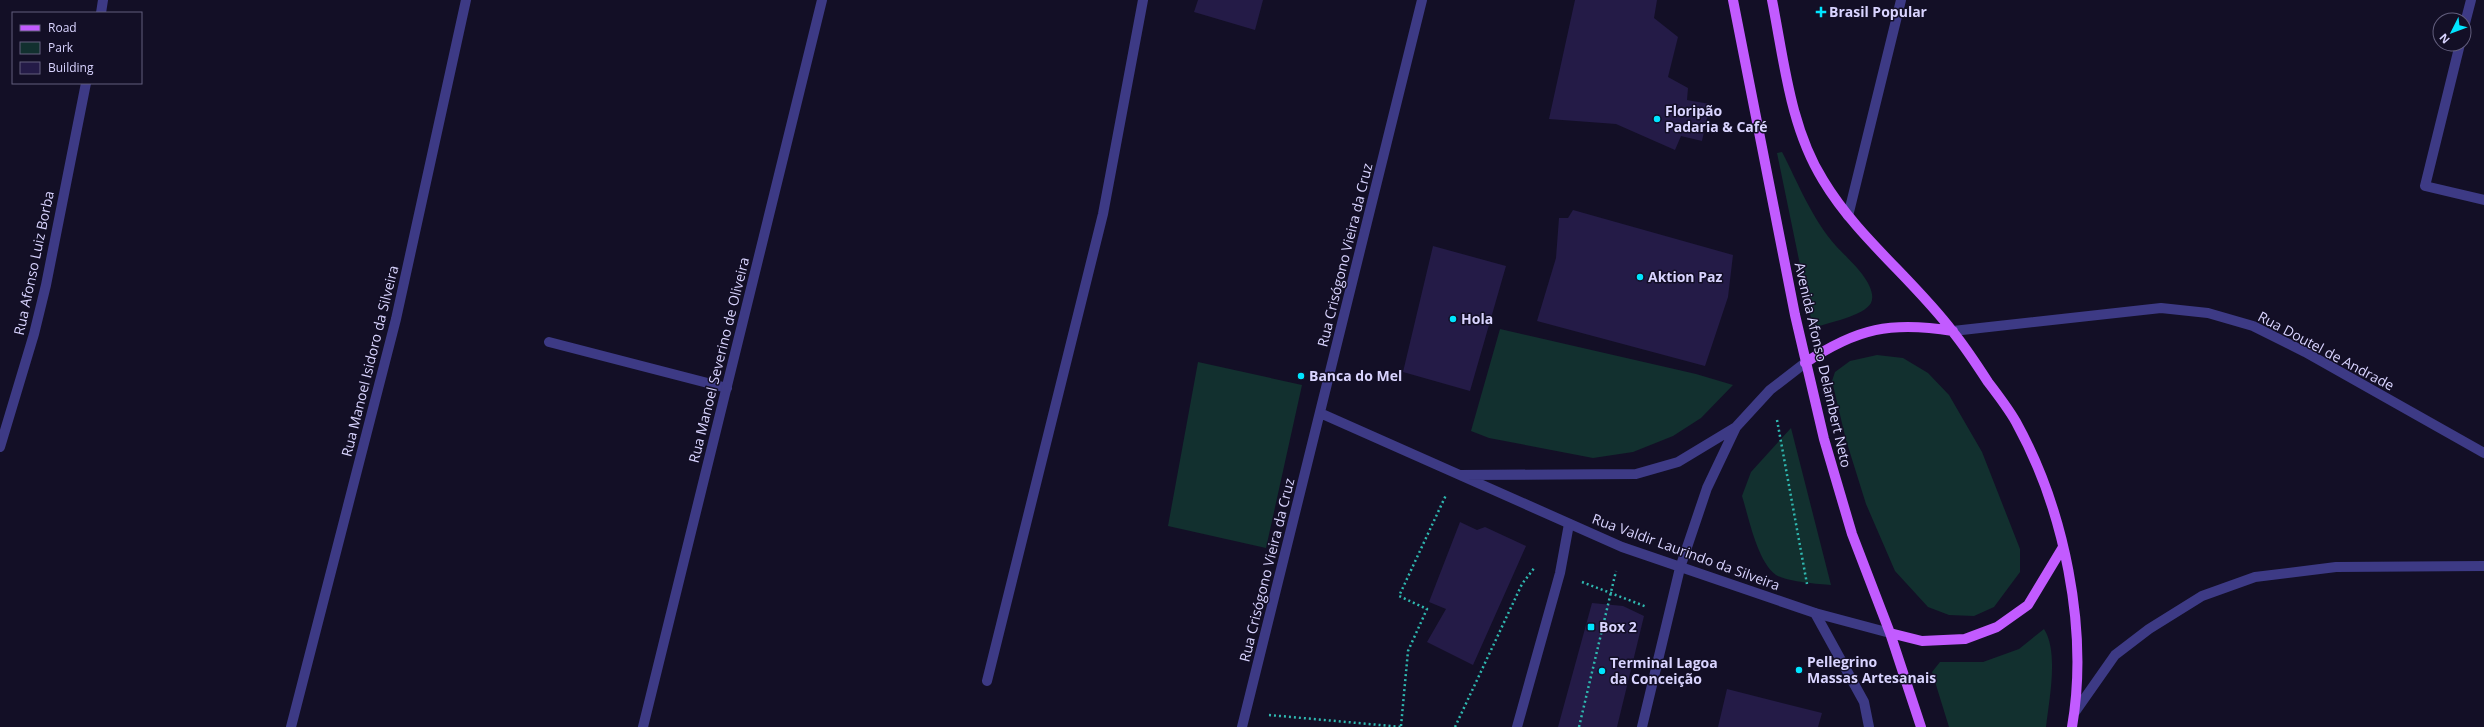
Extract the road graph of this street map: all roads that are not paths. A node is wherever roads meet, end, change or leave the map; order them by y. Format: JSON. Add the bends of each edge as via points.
{"nodes":[{"id":1,"x":103,"y":0,"type":"edge"},
{"id":2,"x":466,"y":0,"type":"edge"},
{"id":3,"x":822,"y":0,"type":"edge"},
{"id":4,"x":1422,"y":0,"type":"edge"},
{"id":5,"x":1732,"y":0,"type":"edge"},
{"id":6,"x":1772,"y":0,"type":"edge"},
{"id":7,"x":1901,"y":0,"type":"edge"},
{"id":8,"x":2471,"y":0,"type":"edge"},
{"id":9,"x":1142,"y":4,"type":"edge"},
{"id":10,"x":101,"y":12,"type":"edge"},
{"id":11,"x":2468,"y":12,"type":"edge"},
{"id":12,"x":2458,"y":52,"type":"edge"},
{"id":13,"x":86,"y":84,"type":"edge"},
{"id":14,"x":2484,"y":200,"type":"edge"},
{"id":15,"x":1848,"y":216,"type":"junction"},
{"id":16,"x":1953,"y":331,"type":"junction"},
{"id":17,"x":550,"y":342,"type":"dead end"},
{"id":18,"x":1805,"y":363,"type":"junction"},
{"id":19,"x":727,"y":388,"type":"junction"},
{"id":20,"x":1320,"y":413,"type":"junction"},
{"id":21,"x":1736,"y":428,"type":"junction"},
{"id":22,"x":0,"y":447,"type":"edge"},
{"id":23,"x":2484,"y":453,"type":"edge"},
{"id":24,"x":1456,"y":475,"type":"junction"},
{"id":25,"x":1569,"y":524,"type":"junction"},
{"id":26,"x":2063,"y":547,"type":"junction"},
{"id":27,"x":2484,"y":566,"type":"edge"},
{"id":28,"x":1680,"y":568,"type":"junction"},
{"id":29,"x":1815,"y":613,"type":"junction"},
{"id":30,"x":1890,"y":633,"type":"junction"},
{"id":31,"x":987,"y":681,"type":"dead end"},
{"id":32,"x":2075,"y":712,"type":"junction"},
{"id":33,"x":291,"y":727,"type":"edge"},
{"id":34,"x":643,"y":727,"type":"edge"},
{"id":35,"x":1242,"y":727,"type":"edge"},
{"id":36,"x":1517,"y":727,"type":"edge"},
{"id":37,"x":1642,"y":727,"type":"edge"},
{"id":38,"x":1869,"y":727,"type":"edge"},
{"id":39,"x":1921,"y":727,"type":"edge"},
{"id":40,"x":2072,"y":727,"type":"edge"}],
"edges":[{"from":1,"to":10,"type":"street"},
{"from":2,"to":33,"type":"street","name":"Rua Manoel Isidoro da Silveira","via":[[396,319]]},
{"from":3,"to":19,"type":"street","name":"Rua Manoel Severino de Oliveira"},
{"from":4,"to":20,"type":"street","name":"Rua Crisógono Vieira da Cruz"},
{"from":5,"to":18,"type":"main road","name":"Avenida Afonso Delambert Neto"},
{"from":6,"to":15,"type":"main road","via":[[1794,108],[1804,143],[1822,180]]},
{"from":7,"to":15,"type":"street"},
{"from":8,"to":11,"type":"street"},
{"from":9,"to":31,"type":"street","via":[[1102,214]]},
{"from":12,"to":14,"type":"street","via":[[2425,186]]},
{"from":13,"to":22,"type":"street","name":"Rua Afonso Luiz Borba","via":[[46,285]]},
{"from":15,"to":16,"type":"main road"},
{"from":16,"to":18,"type":"main road","via":[[1920,326],[1890,327],[1859,334],[1832,345]]},
{"from":16,"to":23,"type":"street","name":"Rua Doutel de Andrade","via":[[2161,308],[2208,313],[2253,326],[2305,352]]},
{"from":16,"to":26,"type":"main road","via":[[2015,421],[2036,462]]},
{"from":17,"to":19,"type":"street"},
{"from":18,"to":21,"type":"street","name":"Rua Valdir Laurindo da Silveira","via":[[1770,390]]},
{"from":18,"to":30,"type":"main road","name":"Avenida Afonso Delambert Neto","via":[[1837,489]]},
{"from":19,"to":34,"type":"street","name":"Rua Manoel Severino de Oliveira"},
{"from":20,"to":24,"type":"street","name":"Rua Valdir Laurindo da Silveira"},
{"from":20,"to":35,"type":"street","name":"Rua Crisógono Vieira da Cruz"},
{"from":21,"to":24,"type":"street","name":"Rua Valdir Laurindo da Silveira","via":[[1678,462],[1636,474]]},
{"from":21,"to":28,"type":"street","via":[[1708,488]]},
{"from":24,"to":25,"type":"street","name":"Rua Valdir Laurindo da Silveira"},
{"from":25,"to":28,"type":"street","name":"Rua Valdir Laurindo da Silveira"},
{"from":25,"to":36,"type":"street","via":[[1560,573]]},
{"from":26,"to":30,"type":"main road","via":[[2028,605],[1997,627],[1958,639],[1922,641]]},
{"from":26,"to":32,"type":"main road","via":[[2072,590],[2077,663]]},
{"from":27,"to":32,"type":"street","via":[[2336,567],[2255,577],[2202,596],[2149,629],[2115,655]]},
{"from":28,"to":29,"type":"street","name":"Rua Valdir Laurindo da Silveira"},
{"from":28,"to":37,"type":"street"},
{"from":29,"to":30,"type":"street","name":"Rua Valdir Laurindo da Silveira"},
{"from":29,"to":38,"type":"street","via":[[1864,702]]},
{"from":30,"to":39,"type":"main road","name":"Avenida Afonso Delambert Neto"},
{"from":32,"to":40,"type":"main road"}]}
